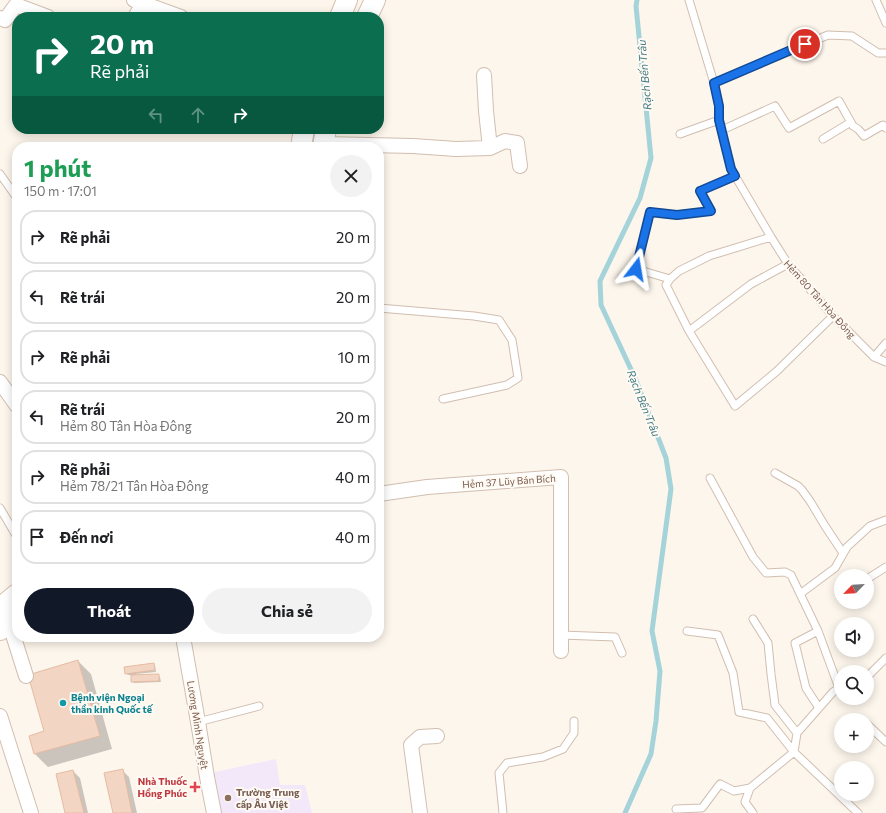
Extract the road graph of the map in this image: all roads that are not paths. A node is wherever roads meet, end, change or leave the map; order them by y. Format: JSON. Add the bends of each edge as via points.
{"nodes":[{"id":1,"x":346,"y":0,"type":"edge"},
{"id":2,"x":375,"y":0,"type":"edge"},
{"id":3,"x":689,"y":0,"type":"edge"},
{"id":4,"x":876,"y":0,"type":"edge"},
{"id":5,"x":139,"y":2,"type":"edge"},
{"id":6,"x":35,"y":12,"type":"edge"},
{"id":7,"x":136,"y":12,"type":"edge"},
{"id":8,"x":167,"y":12,"type":"edge"},
{"id":9,"x":342,"y":12,"type":"edge"},
{"id":10,"x":369,"y":12,"type":"edge"},
{"id":11,"x":0,"y":18,"type":"edge"},
{"id":12,"x":886,"y":23,"type":"edge"},
{"id":13,"x":886,"y":53,"type":"edge"},
{"id":14,"x":484,"y":75,"type":"dead end"},
{"id":15,"x":714,"y":83,"type":"junction"},
{"id":16,"x":719,"y":120,"type":"junction"},
{"id":17,"x":851,"y":122,"type":"junction"},
{"id":18,"x":886,"y":128,"type":"edge"},
{"id":19,"x":722,"y":130,"type":"junction"},
{"id":20,"x":680,"y":134,"type":"dead end"},
{"id":21,"x":823,"y":139,"type":"dead end"},
{"id":22,"x":324,"y":140,"type":"edge"},
{"id":23,"x":354,"y":142,"type":"edge"},
{"id":24,"x":384,"y":144,"type":"edge"},
{"id":25,"x":490,"y":148,"type":"junction"},
{"id":26,"x":520,"y":166,"type":"dead end"},
{"id":27,"x":0,"y":174,"type":"edge"},
{"id":28,"x":735,"y":176,"type":"junction"},
{"id":29,"x":12,"y":191,"type":"edge"},
{"id":30,"x":771,"y":237,"type":"junction"},
{"id":31,"x":788,"y":264,"type":"junction"},
{"id":32,"x":670,"y":279,"type":"junction"},
{"id":33,"x":384,"y":308,"type":"edge"},
{"id":34,"x":833,"y":316,"type":"junction"},
{"id":35,"x":690,"y":331,"type":"junction"},
{"id":36,"x":886,"y":342,"type":"edge"},
{"id":37,"x":874,"y":357,"type":"junction"},
{"id":38,"x":886,"y":362,"type":"edge"},
{"id":39,"x":0,"y":382,"type":"edge"},
{"id":40,"x":12,"y":398,"type":"edge"},
{"id":41,"x":442,"y":399,"type":"dead end"},
{"id":42,"x":774,"y":472,"type":"dead end"},
{"id":43,"x":710,"y":478,"type":"dead end"},
{"id":44,"x":384,"y":493,"type":"edge"},
{"id":45,"x":0,"y":508,"type":"edge"},
{"id":46,"x":886,"y":520,"type":"edge"},
{"id":47,"x":12,"y":528,"type":"edge"},
{"id":48,"x":843,"y":553,"type":"junction"},
{"id":49,"x":886,"y":567,"type":"edge"},
{"id":50,"x":874,"y":575,"type":"edge"},
{"id":51,"x":800,"y":594,"type":"junction"},
{"id":52,"x":12,"y":604,"type":"edge"},
{"id":53,"x":5,"y":617,"type":"edge"},
{"id":54,"x":753,"y":619,"type":"dead end"},
{"id":55,"x":687,"y":631,"type":"dead end"},
{"id":56,"x":818,"y":631,"type":"junction"},
{"id":57,"x":561,"y":635,"type":"junction"},
{"id":58,"x":12,"y":637,"type":"edge"},
{"id":59,"x":14,"y":642,"type":"edge"},
{"id":60,"x":184,"y":642,"type":"edge"},
{"id":61,"x":561,"y":651,"type":"dead end"},
{"id":62,"x":622,"y":653,"type":"dead end"},
{"id":63,"x":886,"y":658,"type":"edge"},
{"id":64,"x":874,"y":670,"type":"edge"},
{"id":65,"x":834,"y":672,"type":"edge"},
{"id":66,"x":26,"y":676,"type":"dead end"},
{"id":67,"x":834,"y":692,"type":"edge"},
{"id":68,"x":260,"y":706,"type":"dead end"},
{"id":69,"x":819,"y":708,"type":"junction"},
{"id":70,"x":0,"y":716,"type":"edge"},
{"id":71,"x":198,"y":722,"type":"junction"},
{"id":72,"x":574,"y":722,"type":"dead end"},
{"id":73,"x":874,"y":731,"type":"edge"},
{"id":74,"x":798,"y":733,"type":"junction"},
{"id":75,"x":437,"y":736,"type":"dead end"},
{"id":76,"x":886,"y":742,"type":"edge"},
{"id":77,"x":794,"y":752,"type":"junction"},
{"id":78,"x":750,"y":788,"type":"junction"},
{"id":79,"x":676,"y":809,"type":"dead end"},
{"id":80,"x":32,"y":813,"type":"edge"},
{"id":81,"x":214,"y":813,"type":"edge"},
{"id":82,"x":420,"y":813,"type":"edge"},
{"id":83,"x":503,"y":813,"type":"edge"},
{"id":84,"x":753,"y":813,"type":"edge"},
{"id":85,"x":858,"y":813,"type":"edge"}],
"edges":[{"from":1,"to":9,"type":"main road"},
{"from":2,"to":10,"type":"main road"},
{"from":3,"to":15,"type":"lane","name":"Hẻm 80 Tân Hòa Đông"},
{"from":4,"to":12,"type":"lane"},
{"from":5,"to":7,"type":"street"},
{"from":5,"to":8,"type":"street"},
{"from":6,"to":11,"type":"street","via":[[16,5],[5,20]]},
{"from":13,"to":15,"type":"lane","via":[[878,53],[852,36],[828,35]]},
{"from":14,"to":25,"type":"street"},
{"from":15,"to":16,"type":"lane","name":"Hẻm 80 Tân Hòa Đông"},
{"from":16,"to":19,"type":"lane","name":"Hẻm 80 Tân Hòa Đông"},
{"from":16,"to":20,"type":"lane"},
{"from":17,"to":18,"type":"lane","via":[[864,136],[883,125]]},
{"from":17,"to":19,"type":"lane","via":[[839,101],[789,128],[775,106]]},
{"from":17,"to":21,"type":"lane"},
{"from":19,"to":28,"type":"lane","name":"Hẻm 80 Tân Hòa Đông"},
{"from":22,"to":23,"type":"street"},
{"from":24,"to":25,"type":"street","via":[[456,149]]},
{"from":25,"to":26,"type":"street","via":[[505,141],[517,143]]},
{"from":27,"to":29,"type":"lane"},
{"from":28,"to":30,"type":"lane","name":"Hẻm 80 Tân Hòa Đông"},
{"from":28,"to":32,"type":"lane","via":[[700,191],[711,211],[677,215],[650,212],[636,269]]},
{"from":30,"to":31,"type":"lane","name":"Hẻm 80 Tân Hòa Đông"},
{"from":30,"to":32,"type":"lane","via":[[709,256],[678,271]]},
{"from":31,"to":34,"type":"lane","name":"Hẻm 80 Tân Hòa Đông"},
{"from":31,"to":35,"type":"lane","via":[[751,284]]},
{"from":32,"to":35,"type":"lane","via":[[666,286]]},
{"from":33,"to":41,"type":"lane","via":[[499,320],[512,340],[518,378],[507,385]]},
{"from":34,"to":35,"type":"lane","via":[[777,371],[735,406]]},
{"from":34,"to":37,"type":"lane","name":"Hẻm 80 Tân Hòa Đông"},
{"from":36,"to":37,"type":"lane"},
{"from":37,"to":38,"type":"lane","name":"Hẻm 80 Tân Hòa Đông"},
{"from":39,"to":40,"type":"street"},
{"from":42,"to":48,"type":"lane","via":[[802,490]]},
{"from":43,"to":51,"type":"lane","via":[[753,557],[766,573],[785,572],[790,575]]},
{"from":44,"to":57,"type":"street","name":"Hẻm 37 Lũy Bán Bích","via":[[426,487],[561,477]]},
{"from":45,"to":47,"type":"lane"},
{"from":46,"to":48,"type":"lane","via":[[870,526]]},
{"from":48,"to":51,"type":"lane","via":[[835,568]]},
{"from":49,"to":50,"type":"lane"},
{"from":51,"to":56,"type":"lane"},
{"from":52,"to":53,"type":"main road"},
{"from":53,"to":58,"type":"street"},
{"from":54,"to":74,"type":"lane","via":[[768,643],[775,705]]},
{"from":55,"to":77,"type":"lane","via":[[718,635],[734,673],[739,712],[767,718]]},
{"from":56,"to":65,"type":"lane"},
{"from":56,"to":69,"type":"lane","via":[[795,643],[806,688]]},
{"from":57,"to":61,"type":"street","name":"Hẻm 37 Lũy Bán Bích"},
{"from":57,"to":62,"type":"lane","via":[[614,637]]},
{"from":59,"to":66,"type":"street"},
{"from":60,"to":71,"type":"street","name":"Lương Minh Nguyệt"},
{"from":63,"to":64,"type":"lane"},
{"from":67,"to":69,"type":"lane"},
{"from":68,"to":71,"type":"lane"},
{"from":69,"to":74,"type":"lane"},
{"from":70,"to":80,"type":"street"},
{"from":71,"to":81,"type":"street","name":"Lương Minh Nguyệt"},
{"from":72,"to":83,"type":"lane","via":[[574,733],[563,749],[543,757],[507,763],[499,773]]},
{"from":73,"to":76,"type":"lane"},
{"from":74,"to":77,"type":"lane"},
{"from":75,"to":82,"type":"street","via":[[420,737],[411,745]]},
{"from":77,"to":78,"type":"lane"},
{"from":77,"to":85,"type":"lane"},
{"from":78,"to":79,"type":"lane","via":[[734,792],[720,784],[702,808]]},
{"from":78,"to":84,"type":"lane","via":[[745,802]]}]}
